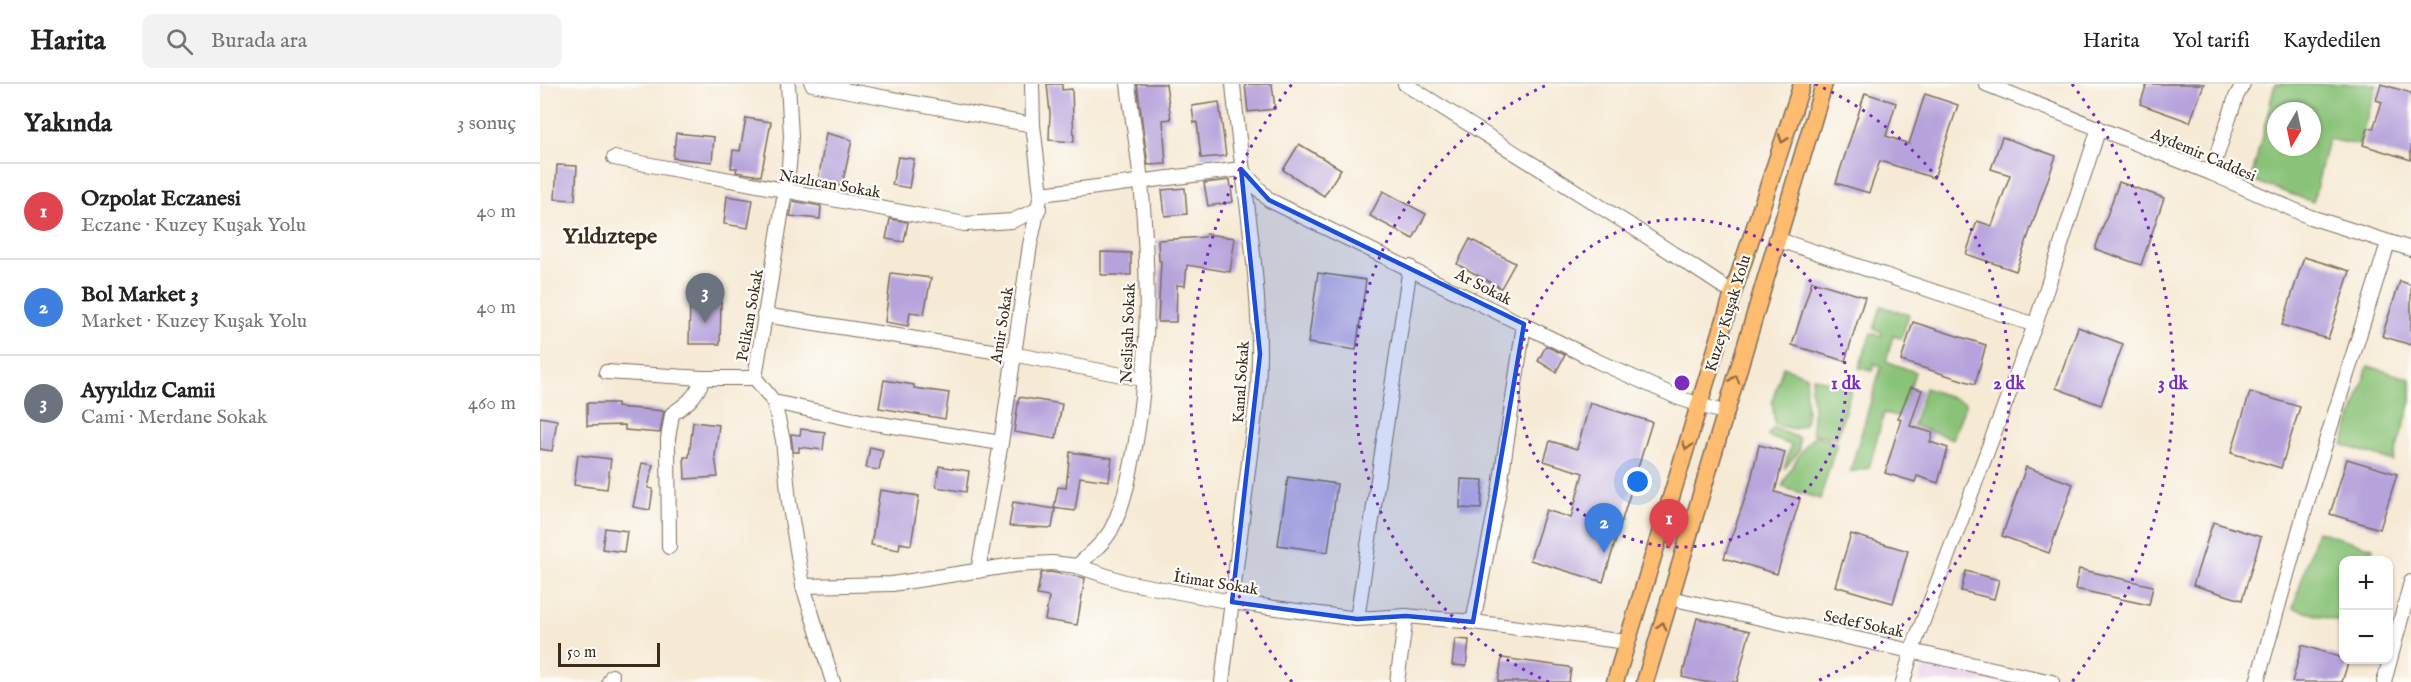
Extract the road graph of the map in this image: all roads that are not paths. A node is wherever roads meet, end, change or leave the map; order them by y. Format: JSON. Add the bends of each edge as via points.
{"nodes":[{"id":1,"x":788,"y":84,"type":"edge"},
{"id":2,"x":812,"y":84,"type":"edge"},
{"id":3,"x":1032,"y":84,"type":"edge"},
{"id":4,"x":1128,"y":84,"type":"edge"},
{"id":5,"x":1233,"y":84,"type":"edge"},
{"id":6,"x":1404,"y":84,"type":"edge"},
{"id":7,"x":1802,"y":84,"type":"edge"},
{"id":8,"x":1824,"y":84,"type":"edge"},
{"id":9,"x":1986,"y":84,"type":"edge"},
{"id":10,"x":2243,"y":84,"type":"edge"},
{"id":11,"x":1033,"y":125,"type":"junction"},
{"id":12,"x":2099,"y":128,"type":"junction"},
{"id":13,"x":614,"y":158,"type":"dead end"},
{"id":14,"x":1241,"y":169,"type":"junction"},
{"id":15,"x":2211,"y":173,"type":"junction"},
{"id":16,"x":1141,"y":181,"type":"junction"},
{"id":17,"x":785,"y":192,"type":"junction"},
{"id":18,"x":1041,"y":194,"type":"junction"},
{"id":19,"x":1039,"y":208,"type":"junction"},
{"id":20,"x":1776,"y":239,"type":"junction"},
{"id":21,"x":2388,"y":243,"type":"junction"},
{"id":22,"x":2411,"y":249,"type":"edge"},
{"id":23,"x":1410,"y":267,"type":"junction"},
{"id":24,"x":1733,"y":293,"type":"junction"},
{"id":25,"x":764,"y":315,"type":"junction"},
{"id":26,"x":1524,"y":324,"type":"junction"},
{"id":27,"x":2035,"y":324,"type":"junction"},
{"id":28,"x":1012,"y":354,"type":"junction"},
{"id":29,"x":606,"y":372,"type":"dead end"},
{"id":30,"x":704,"y":378,"type":"junction"},
{"id":31,"x":755,"y":378,"type":"junction"},
{"id":32,"x":1143,"y":379,"type":"junction"},
{"id":33,"x":774,"y":402,"type":"junction"},
{"id":34,"x":1698,"y":405,"type":"junction"},
{"id":35,"x":1725,"y":413,"type":"junction"},
{"id":36,"x":1001,"y":443,"type":"junction"},
{"id":37,"x":669,"y":548,"type":"dead end"},
{"id":38,"x":1077,"y":566,"type":"junction"},
{"id":39,"x":978,"y":571,"type":"junction"},
{"id":40,"x":2411,"y":582,"type":"edge"},
{"id":41,"x":803,"y":586,"type":"junction"},
{"id":42,"x":1670,"y":598,"type":"junction"},
{"id":43,"x":1232,"y":602,"type":"junction"},
{"id":44,"x":1406,"y":616,"type":"junction"},
{"id":45,"x":1357,"y":619,"type":"junction"},
{"id":46,"x":1473,"y":622,"type":"junction"},
{"id":47,"x":1626,"y":642,"type":"junction"},
{"id":48,"x":1912,"y":650,"type":"junction"},
{"id":49,"x":833,"y":682,"type":"edge"},
{"id":50,"x":1222,"y":682,"type":"edge"},
{"id":51,"x":1397,"y":682,"type":"edge"},
{"id":52,"x":1615,"y":682,"type":"edge"},
{"id":53,"x":1645,"y":682,"type":"edge"},
{"id":54,"x":1903,"y":682,"type":"edge"},
{"id":55,"x":2052,"y":682,"type":"edge"},
{"id":56,"x":2256,"y":682,"type":"edge"},
{"id":57,"x":2384,"y":682,"type":"edge"}],
"edges":[{"from":1,"to":17,"type":"street","name":"Pelikan Sokak","via":[[791,136]]},
{"from":2,"to":11,"type":"street"},
{"from":3,"to":11,"type":"street","name":"Amir Sokak"},
{"from":4,"to":16,"type":"street","name":"Neslişah Sokak"},
{"from":5,"to":14,"type":"street","name":"Kanal Sokak"},
{"from":6,"to":24,"type":"street"},
{"from":7,"to":24,"type":"main road","name":"Kuzey Kuşak Yolu","one_way":true},
{"from":8,"to":20,"type":"main road","name":"Kuzey Kuşak Yolu"},
{"from":9,"to":12,"type":"street","name":"Aydemir Caddesi"},
{"from":10,"to":15,"type":"street"},
{"from":11,"to":18,"type":"street","name":"Amir Sokak"},
{"from":12,"to":15,"type":"street","name":"Aydemir Caddesi"},
{"from":12,"to":27,"type":"street"},
{"from":13,"to":17,"type":"street","name":"Nazlıcan Sokak"},
{"from":14,"to":16,"type":"street"},
{"from":14,"to":23,"type":"street","name":"Ar Sokak","via":[[1269,200]]},
{"from":14,"to":43,"type":"street","name":"Kanal Sokak","via":[[1260,354]]},
{"from":15,"to":21,"type":"street","name":"Aydemir Caddesi","via":[[2310,218]]},
{"from":16,"to":18,"type":"street"},
{"from":16,"to":32,"type":"street","name":"Neslişah Sokak","via":[[1146,248]]},
{"from":17,"to":19,"type":"street","name":"Nazlıcan Sokak","via":[[964,224],[1012,221]]},
{"from":17,"to":25,"type":"street","name":"Pelikan Sokak"},
{"from":18,"to":19,"type":"street","name":"Amir Sokak"},
{"from":19,"to":28,"type":"street","name":"Amir Sokak"},
{"from":20,"to":27,"type":"street"},
{"from":35,"to":20,"type":"main road","name":"Kuzey Kuşak Yolu","one_way":true},
{"from":21,"to":22,"type":"street","name":"Aydemir Caddesi"},
{"from":21,"to":56,"type":"street"},
{"from":23,"to":26,"type":"street","name":"Ar Sokak"},
{"from":23,"to":45,"type":"street"},
{"from":24,"to":34,"type":"main road","name":"Kuzey Kuşak Yolu"},
{"from":25,"to":28,"type":"street"},
{"from":25,"to":31,"type":"street","name":"Pelikan Sokak"},
{"from":26,"to":34,"type":"street","name":"Ar Sokak"},
{"from":26,"to":46,"type":"street","via":[[1500,486]]},
{"from":27,"to":48,"type":"street"},
{"from":28,"to":32,"type":"street"},
{"from":28,"to":36,"type":"street","name":"Amir Sokak"},
{"from":29,"to":30,"type":"street"},
{"from":30,"to":31,"type":"street"},
{"from":30,"to":37,"type":"street","via":[[699,392],[672,414],[668,439]]},
{"from":31,"to":33,"type":"street","name":"Pelikan Sokak"},
{"from":32,"to":38,"type":"street","name":"Neslişah Sokak","via":[[1139,425],[1125,491],[1112,528]]},
{"from":33,"to":36,"type":"street","via":[[861,421]]},
{"from":33,"to":41,"type":"street","name":"Pelikan Sokak"},
{"from":34,"to":35,"type":"street","name":"Ar Sokak"},
{"from":34,"to":47,"type":"main road","name":"Kuzey Kuşak Yolu","one_way":true},
{"from":35,"to":42,"type":"main road","name":"Kuzey Kuşak Yolu"},
{"from":36,"to":39,"type":"street","name":"Amir Sokak"},
{"from":38,"to":39,"type":"street","name":"İtimat Sokak","via":[[1043,563]]},
{"from":38,"to":43,"type":"street","name":"İtimat Sokak","via":[[1125,582]]},
{"from":39,"to":41,"type":"street","name":"İtimat Sokak","via":[[892,584]]},
{"from":40,"to":57,"type":"street"},
{"from":41,"to":49,"type":"street","name":"Pelikan Sokak"},
{"from":42,"to":48,"type":"street","name":"Sedef Sokak"},
{"from":53,"to":42,"type":"main road","name":"Kuzey Kuşak Yolu","one_way":true},
{"from":43,"to":45,"type":"street","name":"İtimat Sokak"},
{"from":43,"to":50,"type":"street","name":"Kanal Sokak"},
{"from":44,"to":45,"type":"street","name":"İtimat Sokak"},
{"from":44,"to":46,"type":"street","name":"İtimat Sokak"},
{"from":44,"to":51,"type":"street"},
{"from":46,"to":47,"type":"street","name":"İtimat Sokak"},
{"from":47,"to":52,"type":"main road","name":"Kuzey Kuşak Yolu"},
{"from":48,"to":54,"type":"street"},
{"from":48,"to":55,"type":"street","name":"Sedef Sokak"}]}
